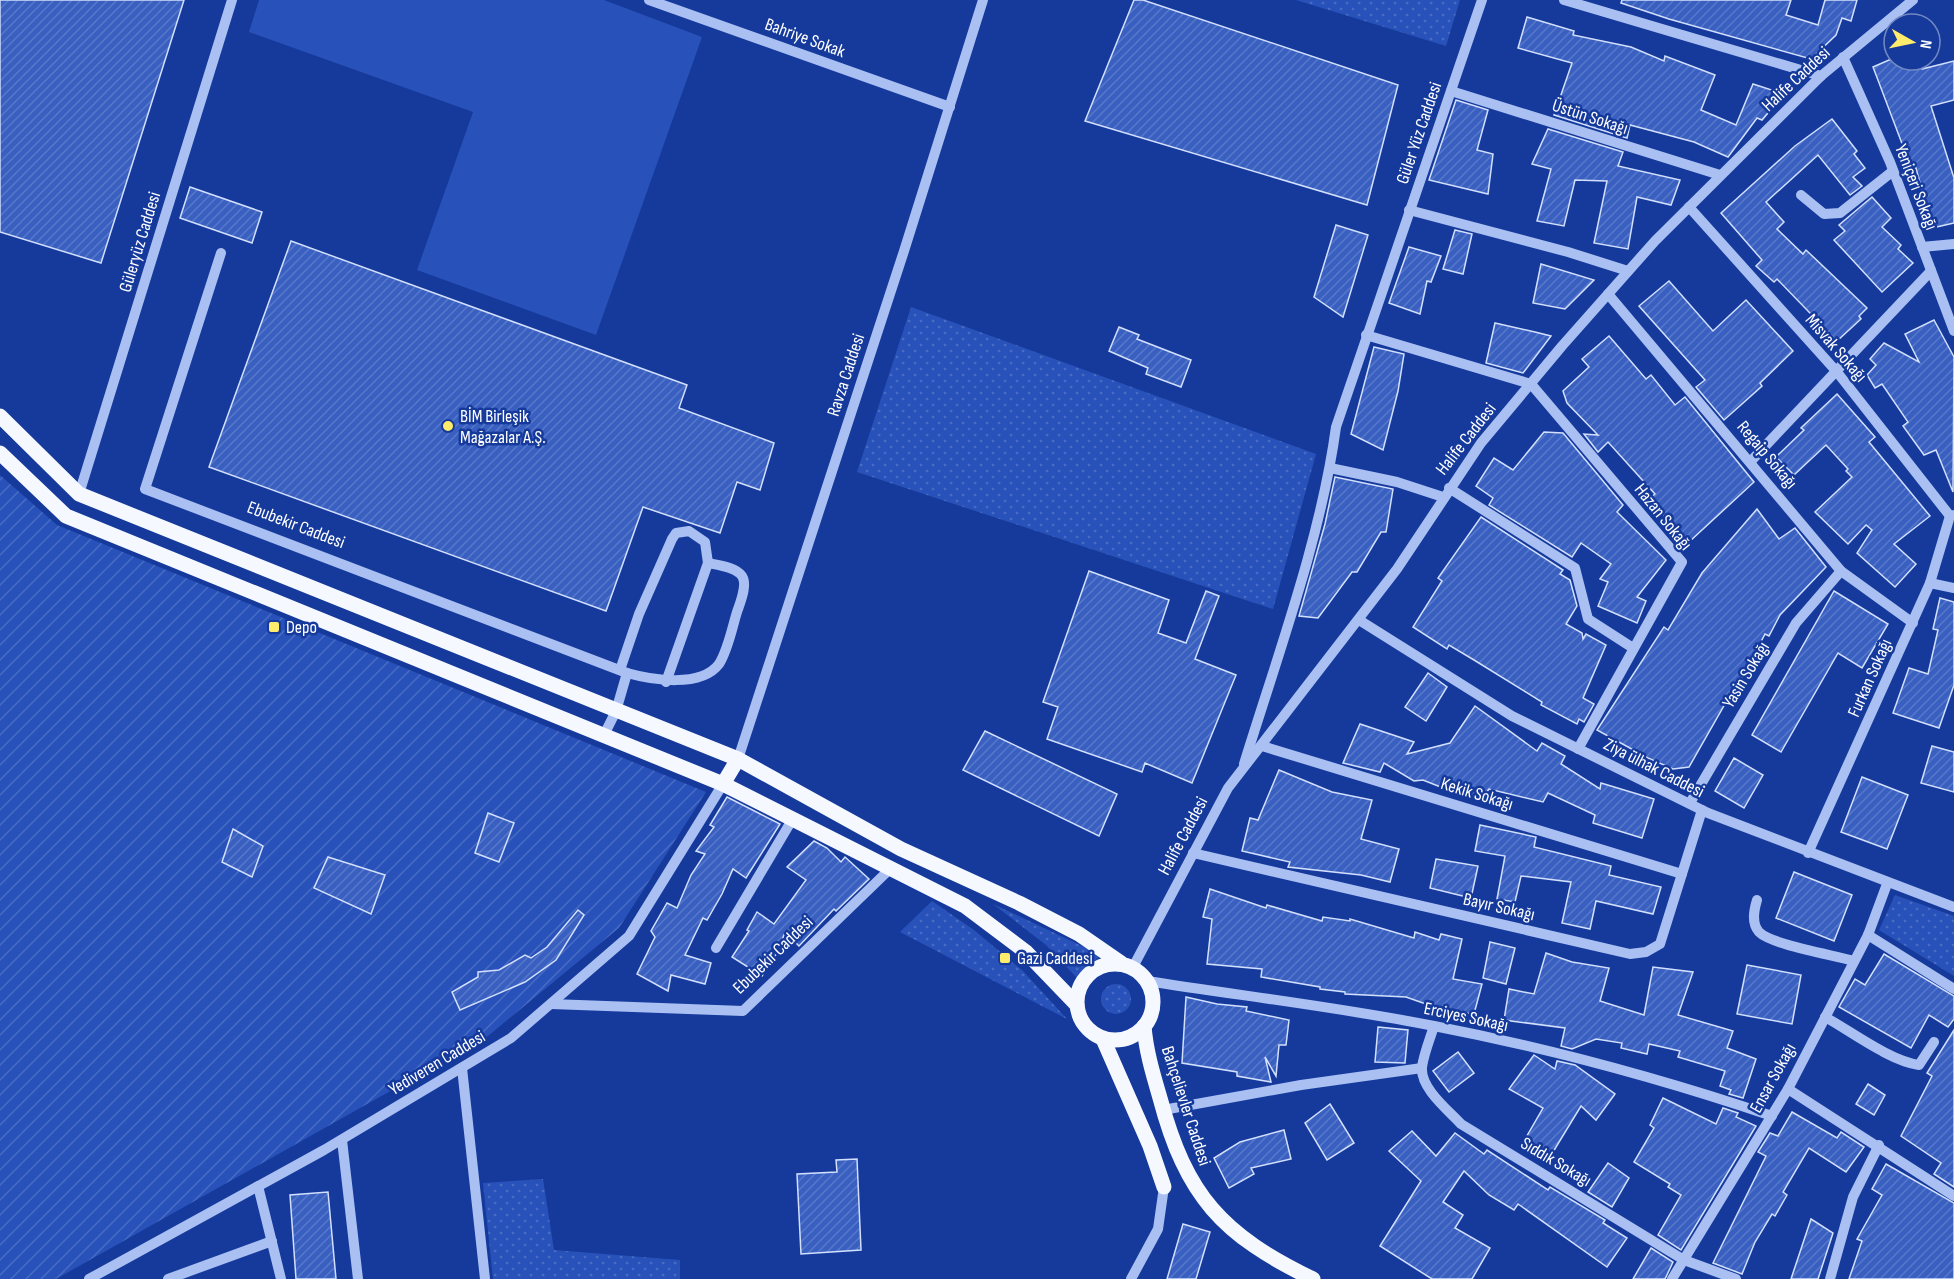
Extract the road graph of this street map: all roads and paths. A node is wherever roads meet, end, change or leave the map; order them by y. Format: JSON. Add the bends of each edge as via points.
{"nodes":[{"id":1,"x":232,"y":0,"type":"edge"},
{"id":2,"x":649,"y":0,"type":"edge"},
{"id":3,"x":983,"y":0,"type":"edge"},
{"id":4,"x":1482,"y":0,"type":"edge"},
{"id":5,"x":1564,"y":0,"type":"edge"},
{"id":6,"x":1913,"y":0,"type":"edge"},
{"id":7,"x":1843,"y":57,"type":"junction"},
{"id":8,"x":1821,"y":76,"type":"junction"},
{"id":9,"x":1451,"y":91,"type":"junction"},
{"id":10,"x":950,"y":107,"type":"junction"},
{"id":11,"x":1893,"y":171,"type":"junction"},
{"id":12,"x":1720,"y":176,"type":"junction"},
{"id":13,"x":1801,"y":195,"type":"dead end"},
{"id":14,"x":1689,"y":207,"type":"junction"},
{"id":15,"x":1409,"y":210,"type":"junction"},
{"id":16,"x":1954,"y":244,"type":"edge"},
{"id":17,"x":1922,"y":247,"type":"junction"},
{"id":18,"x":221,"y":253,"type":"dead end"},
{"id":19,"x":1628,"y":271,"type":"junction"},
{"id":20,"x":1931,"y":271,"type":"junction"},
{"id":21,"x":1608,"y":294,"type":"junction"},
{"id":22,"x":1954,"y":332,"type":"edge"},
{"id":23,"x":1366,"y":335,"type":"junction"},
{"id":24,"x":1837,"y":372,"type":"junction"},
{"id":25,"x":1531,"y":384,"type":"junction"},
{"id":26,"x":0,"y":416,"type":"edge"},
{"id":27,"x":0,"y":453,"type":"edge"},
{"id":28,"x":1750,"y":461,"type":"junction"},
{"id":29,"x":1330,"y":468,"type":"junction"},
{"id":30,"x":1446,"y":493,"type":"junction"},
{"id":31,"x":79,"y":494,"type":"junction"},
{"id":32,"x":66,"y":516,"type":"junction"},
{"id":33,"x":1952,"y":516,"type":"edge"},
{"id":34,"x":708,"y":563,"type":"junction"},
{"id":35,"x":1841,"y":572,"type":"junction"},
{"id":36,"x":1930,"y":584,"type":"junction"},
{"id":37,"x":1954,"y":588,"type":"edge"},
{"id":38,"x":1359,"y":620,"type":"junction"},
{"id":39,"x":1914,"y":622,"type":"junction"},
{"id":40,"x":1633,"y":648,"type":"junction"},
{"id":41,"x":624,"y":671,"type":"junction"},
{"id":42,"x":666,"y":682,"type":"junction"},
{"id":43,"x":616,"y":711,"type":"junction"},
{"id":44,"x":604,"y":735,"type":"junction"},
{"id":45,"x":1262,"y":746,"type":"junction"},
{"id":46,"x":1578,"y":749,"type":"junction"},
{"id":47,"x":738,"y":759,"type":"junction"},
{"id":48,"x":1242,"y":770,"type":"junction"},
{"id":49,"x":723,"y":784,"type":"junction"},
{"id":50,"x":1690,"y":803,"type":"junction"},
{"id":51,"x":1701,"y":810,"type":"junction"},
{"id":52,"x":792,"y":820,"type":"junction"},
{"id":53,"x":901,"y":849,"type":"junction"},
{"id":54,"x":1193,"y":853,"type":"junction"},
{"id":55,"x":1808,"y":853,"type":"junction"},
{"id":56,"x":890,"y":869,"type":"junction"},
{"id":57,"x":1682,"y":874,"type":"junction"},
{"id":58,"x":1887,"y":884,"type":"junction"},
{"id":59,"x":1757,"y":900,"type":"dead end"},
{"id":60,"x":1954,"y":907,"type":"edge"},
{"id":61,"x":1868,"y":935,"type":"junction"},
{"id":62,"x":716,"y":948,"type":"dead end"},
{"id":63,"x":1854,"y":961,"type":"junction"},
{"id":64,"x":1127,"y":965,"type":"junction"},
{"id":65,"x":1147,"y":981,"type":"junction"},
{"id":66,"x":1954,"y":989,"type":"edge"},
{"id":67,"x":551,"y":1004,"type":"junction"},
{"id":68,"x":1077,"y":1005,"type":"junction"},
{"id":69,"x":1825,"y":1017,"type":"junction"},
{"id":70,"x":1144,"y":1026,"type":"junction"},
{"id":71,"x":1434,"y":1026,"type":"junction"},
{"id":72,"x":1103,"y":1039,"type":"junction"},
{"id":73,"x":1934,"y":1042,"type":"dead end"},
{"id":74,"x":462,"y":1068,"type":"junction"},
{"id":75,"x":1422,"y":1068,"type":"junction"},
{"id":76,"x":1788,"y":1089,"type":"junction"},
{"id":77,"x":1163,"y":1110,"type":"junction"},
{"id":78,"x":1772,"y":1116,"type":"junction"},
{"id":79,"x":342,"y":1140,"type":"junction"},
{"id":80,"x":1879,"y":1145,"type":"junction"},
{"id":81,"x":258,"y":1186,"type":"junction"},
{"id":82,"x":1164,"y":1187,"type":"junction"},
{"id":83,"x":1954,"y":1196,"type":"edge"},
{"id":84,"x":272,"y":1241,"type":"junction"},
{"id":85,"x":1684,"y":1260,"type":"junction"},
{"id":86,"x":1291,"y":1274,"type":"edge"},
{"id":87,"x":88,"y":1279,"type":"edge"},
{"id":88,"x":168,"y":1279,"type":"edge"},
{"id":89,"x":281,"y":1279,"type":"edge"},
{"id":90,"x":358,"y":1279,"type":"edge"},
{"id":91,"x":484,"y":1279,"type":"edge"},
{"id":92,"x":1131,"y":1279,"type":"edge"},
{"id":93,"x":1313,"y":1279,"type":"edge"},
{"id":94,"x":1672,"y":1279,"type":"edge"},
{"id":95,"x":1736,"y":1279,"type":"edge"},
{"id":96,"x":1830,"y":1279,"type":"edge"}],
"edges":[{"from":1,"to":31,"type":"street","name":"Güleryüz Caddesi"},
{"from":2,"to":10,"type":"street","name":"Bahriye Sokak"},
{"from":3,"to":10,"type":"street","name":"Ravza Caddesi"},
{"from":4,"to":9,"type":"street","name":"Güler Yüz Caddesi"},
{"from":5,"to":8,"type":"street"},
{"from":6,"to":7,"type":"street","name":"Halife Caddesi"},
{"from":7,"to":8,"type":"street","name":"Halife Caddesi"},
{"from":7,"to":11,"type":"street","name":"Yeniçeri Sokağı"},
{"from":8,"to":12,"type":"street","name":"Halife Caddesi"},
{"from":9,"to":12,"type":"street","name":"Üstün Sokağı"},
{"from":9,"to":15,"type":"street","name":"Güler Yüz Caddesi"},
{"from":10,"to":47,"type":"street","name":"Ravza Caddesi"},
{"from":11,"to":13,"type":"street","via":[[1840,213],[1824,214]]},
{"from":11,"to":17,"type":"street","name":"Yeniçeri Sokağı"},
{"from":12,"to":14,"type":"street","name":"Halife Caddesi"},
{"from":14,"to":19,"type":"street","name":"Halife Caddesi"},
{"from":14,"to":24,"type":"street","name":"Misvak Sokağı"},
{"from":15,"to":19,"type":"street"},
{"from":15,"to":23,"type":"street","name":"Güler Yüz Caddesi"},
{"from":16,"to":17,"type":"street"},
{"from":17,"to":20,"type":"street","name":"Yeniçeri Sokağı"},
{"from":18,"to":41,"type":"street","name":"Ebubekir Caddesi","via":[[145,489]]},
{"from":19,"to":21,"type":"street","name":"Halife Caddesi"},
{"from":20,"to":22,"type":"street","name":"Yeniçeri Sokağı"},
{"from":20,"to":24,"type":"street"},
{"from":21,"to":25,"type":"street","name":"Halife Caddesi"},
{"from":21,"to":28,"type":"street","name":"Regaip Sokağı"},
{"from":23,"to":25,"type":"street"},
{"from":23,"to":29,"type":"street","name":"Güler Yüz Caddesi","via":[[1336,427]]},
{"from":24,"to":28,"type":"street"},
{"from":24,"to":33,"type":"street","name":"Misvak Sokağı"},
{"from":25,"to":30,"type":"street","name":"Halife Caddesi","via":[[1481,443]]},
{"from":25,"to":40,"type":"street","name":"Hazan Sokağı","via":[[1682,562]]},
{"from":26,"to":31,"type":"main road"},
{"from":27,"to":32,"type":"main road"},
{"from":28,"to":35,"type":"street","name":"Regaip Sokağı"},
{"from":29,"to":30,"type":"street"},
{"from":29,"to":48,"type":"street","name":"Güler Yüz Caddesi"},
{"from":30,"to":38,"type":"street","name":"Halife Caddesi"},
{"from":30,"to":40,"type":"street","via":[[1575,568],[1588,619]]},
{"from":31,"to":32,"type":"main road"},
{"from":31,"to":43,"type":"main road"},
{"from":32,"to":44,"type":"main road"},
{"from":33,"to":36,"type":"street","name":"Furkan Sokağı"},
{"from":34,"to":41,"type":"street","via":[[702,538],[689,531],[676,533],[639,614]]},
{"from":34,"to":42,"type":"street"},
{"from":34,"to":42,"type":"street","via":[[742,575],[743,592],[732,630],[715,668],[699,677]]},
{"from":35,"to":39,"type":"street","name":"Regaip Sokağı"},
{"from":35,"to":50,"type":"street","name":"Yasin Sokağı","via":[[1796,623]]},
{"from":36,"to":37,"type":"street"},
{"from":36,"to":39,"type":"street","name":"Furkan Sokağı"},
{"from":38,"to":45,"type":"street","name":"Halife Caddesi"},
{"from":38,"to":46,"type":"street","name":"Ziya ülhak Caddesi","via":[[1512,716]]},
{"from":39,"to":55,"type":"street","name":"Furkan Sokağı"},
{"from":40,"to":46,"type":"street","name":"Hazan Sokağı"},
{"from":41,"to":42,"type":"street"},
{"from":41,"to":43,"type":"street"},
{"from":43,"to":44,"type":"street"},
{"from":43,"to":47,"type":"main road"},
{"from":44,"to":49,"type":"main road"},
{"from":45,"to":48,"type":"street","name":"Halife Caddesi"},
{"from":45,"to":57,"type":"street","name":"Kekik Sokağı"},
{"from":46,"to":50,"type":"street","name":"Ziya ülhak Caddesi"},
{"from":47,"to":49,"type":"main road"},
{"from":47,"to":53,"type":"main road"},
{"from":48,"to":54,"type":"street","name":"Halife Caddesi"},
{"from":49,"to":52,"type":"main road"},
{"from":49,"to":67,"type":"street","name":"Yediveren Caddesi","via":[[629,936]]},
{"from":50,"to":51,"type":"street","name":"Ziya ülhak Caddesi"},
{"from":51,"to":55,"type":"street","name":"Ziya ülhak Caddesi"},
{"from":51,"to":57,"type":"street","name":"Bayır Sokağı"},
{"from":52,"to":56,"type":"main road"},
{"from":52,"to":62,"type":"street"},
{"from":53,"to":56,"type":"main road","name":"Ebubekir Caddesi"},
{"from":53,"to":64,"type":"main road","via":[[1019,903]]},
{"from":54,"to":57,"type":"street","name":"Bayır Sokağı","via":[[1630,954],[1646,952],[1660,944]]},
{"from":54,"to":64,"type":"street","name":"Halife Caddesi"},
{"from":55,"to":58,"type":"street","name":"Ziya ülhak Caddesi"},
{"from":56,"to":67,"type":"street","name":"Ebubekir Caddesi","via":[[743,1011]]},
{"from":56,"to":68,"type":"main road","via":[[965,906],[996,927],[1052,976]]},
{"from":58,"to":60,"type":"street","name":"Ziya ülhak Caddesi"},
{"from":58,"to":61,"type":"street","name":"Ensar Sokağı"},
{"from":59,"to":63,"type":"street","via":[[1754,919],[1762,934]]},
{"from":61,"to":63,"type":"street","name":"Ensar Sokağı"},
{"from":61,"to":66,"type":"street"},
{"from":63,"to":69,"type":"street","name":"Ensar Sokağı"},
{"from":64,"to":65,"type":"main road"},
{"from":64,"to":68,"type":"main road","via":[[1097,967],[1080,985]]},
{"from":65,"to":70,"type":"main road","via":[[1153,1009]]},
{"from":65,"to":71,"type":"street","name":"Erciyes Sokağı"},
{"from":67,"to":74,"type":"street","name":"Yediveren Caddesi","via":[[511,1038]]},
{"from":68,"to":72,"type":"main road","via":[[1083,1023]]},
{"from":69,"to":73,"type":"street","via":[[1882,1051],[1913,1064],[1925,1060]]},
{"from":69,"to":76,"type":"street","name":"Ensar Sokağı"},
{"from":70,"to":72,"type":"main road","via":[[1130,1037]]},
{"from":70,"to":77,"type":"main road","name":"Bahçelievler Caddesi","via":[[1146,1052]]},
{"from":71,"to":75,"type":"street"},
{"from":71,"to":78,"type":"street","name":"Erciyes Sokağı","via":[[1619,1070]]},
{"from":72,"to":82,"type":"main road"},
{"from":74,"to":79,"type":"street","name":"Yediveren Caddesi"},
{"from":74,"to":91,"type":"street"},
{"from":75,"to":77,"type":"street"},
{"from":75,"to":85,"type":"street","name":"Sıddık Sokağı","via":[[1425,1081],[1441,1103],[1476,1134]]},
{"from":76,"to":78,"type":"street","name":"Ensar Sokağı"},
{"from":76,"to":80,"type":"street"},
{"from":77,"to":82,"type":"main road"},
{"from":77,"to":86,"type":"main road","name":"Bahçelievler Caddesi","via":[[1179,1158],[1209,1208]]},
{"from":78,"to":85,"type":"street","name":"Ensar Sokağı"},
{"from":79,"to":81,"type":"street","name":"Yediveren Caddesi"},
{"from":79,"to":90,"type":"street"},
{"from":80,"to":83,"type":"street"},
{"from":80,"to":96,"type":"street","via":[[1853,1197]]},
{"from":81,"to":84,"type":"street"},
{"from":81,"to":87,"type":"street","name":"Yediveren Caddesi"},
{"from":82,"to":92,"type":"street","via":[[1158,1229]]},
{"from":84,"to":88,"type":"street"},
{"from":84,"to":89,"type":"street"},
{"from":85,"to":94,"type":"street","name":"Ensar Sokağı"},
{"from":85,"to":95,"type":"street","name":"Sıddık Sokağı"},
{"from":86,"to":93,"type":"main road","name":"Bahçelievler Caddesi"}]}
